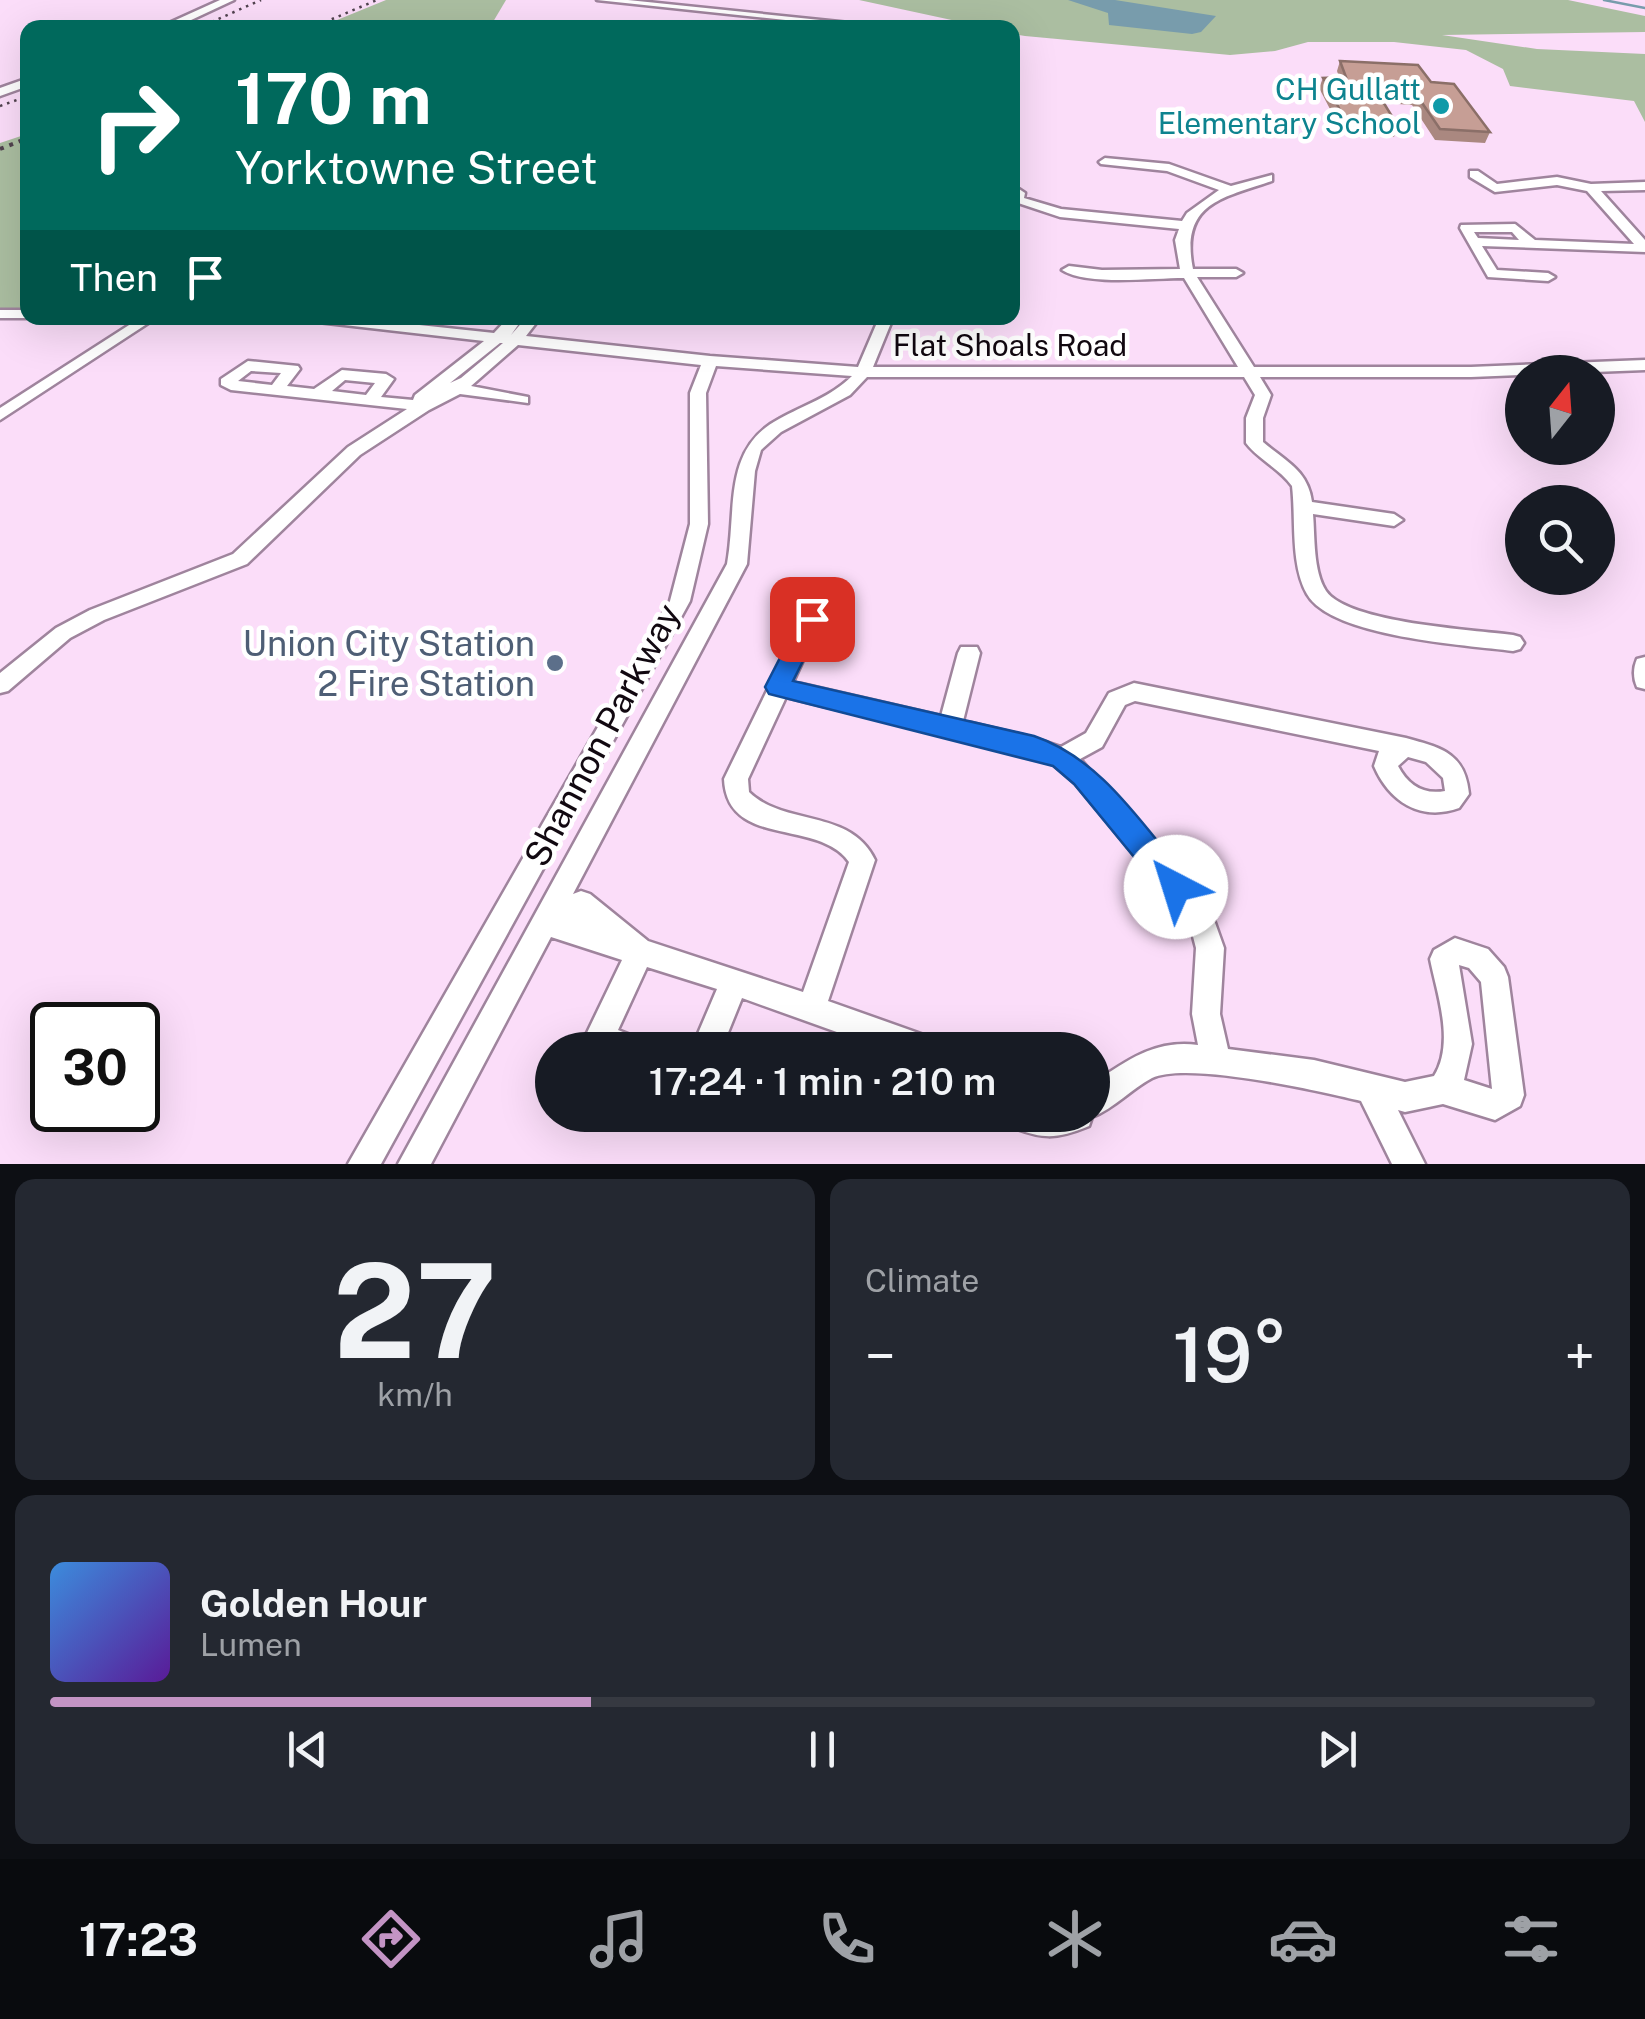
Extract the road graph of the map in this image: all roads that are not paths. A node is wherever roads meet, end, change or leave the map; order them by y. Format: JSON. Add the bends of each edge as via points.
{"nodes":[{"id":1,"x":229,"y":0,"type":"edge"},
{"id":2,"x":601,"y":0,"type":"edge"},
{"id":3,"x":663,"y":3,"type":"edge"},
{"id":4,"x":183,"y":20,"type":"edge"},
{"id":5,"x":820,"y":20,"type":"edge"},
{"id":6,"x":1105,"y":162,"type":"dead end"},
{"id":7,"x":1474,"y":174,"type":"dead end"},
{"id":8,"x":1268,"y":178,"type":"dead end"},
{"id":9,"x":1645,"y":186,"type":"edge"},
{"id":10,"x":1591,"y":188,"type":"junction"},
{"id":11,"x":1228,"y":189,"type":"junction"},
{"id":12,"x":1020,"y":201,"type":"edge"},
{"id":13,"x":1183,"y":225,"type":"junction"},
{"id":14,"x":1629,"y":231,"type":"junction"},
{"id":15,"x":1645,"y":232,"type":"edge"},
{"id":16,"x":1645,"y":248,"type":"edge"},
{"id":17,"x":1069,"y":270,"type":"dead end"},
{"id":18,"x":1236,"y":273,"type":"dead end"},
{"id":19,"x":1189,"y":274,"type":"junction"},
{"id":20,"x":1548,"y":277,"type":"dead end"},
{"id":21,"x":138,"y":325,"type":"edge"},
{"id":22,"x":388,"y":325,"type":"edge"},
{"id":23,"x":515,"y":325,"type":"edge"},
{"id":24,"x":522,"y":325,"type":"edge"},
{"id":25,"x":883,"y":325,"type":"edge"},
{"id":26,"x":499,"y":336,"type":"junction"},
{"id":27,"x":519,"y":338,"type":"junction"},
{"id":28,"x":710,"y":361,"type":"junction"},
{"id":29,"x":1645,"y":365,"type":"edge"},
{"id":30,"x":823,"y":370,"type":"junction"},
{"id":31,"x":863,"y":372,"type":"junction"},
{"id":32,"x":1251,"y":373,"type":"junction"},
{"id":33,"x":435,"y":385,"type":"junction"},
{"id":34,"x":455,"y":388,"type":"junction"},
{"id":35,"x":278,"y":389,"type":"dead end"},
{"id":36,"x":522,"y":400,"type":"dead end"},
{"id":37,"x":423,"y":406,"type":"junction"},
{"id":38,"x":820,"y":406,"type":"junction"},
{"id":39,"x":0,"y":415,"type":"edge"},
{"id":40,"x":1304,"y":507,"type":"junction"},
{"id":41,"x":1394,"y":520,"type":"dead end"},
{"id":42,"x":812,"y":619,"type":"dead end"},
{"id":43,"x":1513,"y":643,"type":"dead end"},
{"id":44,"x":969,"y":653,"type":"dead end"},
{"id":45,"x":1645,"y":665,"type":"edge"},
{"id":46,"x":1645,"y":681,"type":"edge"},
{"id":47,"x":0,"y":684,"type":"edge"},
{"id":48,"x":778,"y":687,"type":"junction"},
{"id":49,"x":950,"y":727,"type":"junction"},
{"id":50,"x":1406,"y":746,"type":"dead end"},
{"id":51,"x":1062,"y":758,"type":"junction"},
{"id":52,"x":734,"y":982,"type":"junction"},
{"id":53,"x":812,"y":1009,"type":"junction"},
{"id":54,"x":602,"y":1032,"type":"edge"},
{"id":55,"x":713,"y":1032,"type":"edge"},
{"id":56,"x":877,"y":1032,"type":"edge"},
{"id":57,"x":1216,"y":1060,"type":"junction"},
{"id":58,"x":1370,"y":1088,"type":"junction"},
{"id":59,"x":1110,"y":1090,"type":"edge"},
{"id":60,"x":1443,"y":1090,"type":"junction"},
{"id":61,"x":364,"y":1164,"type":"edge"},
{"id":62,"x":414,"y":1164,"type":"edge"},
{"id":63,"x":1408,"y":1164,"type":"edge"}],
"edges":[{"from":1,"to":4,"type":"main road"},
{"from":2,"to":3,"type":"street"},
{"from":3,"to":5,"type":"street"},
{"from":6,"to":11,"type":"street","via":[[1169,168]]},
{"from":7,"to":10,"type":"street","via":[[1495,188],[1557,181]]},
{"from":8,"to":11,"type":"street"},
{"from":9,"to":10,"type":"street"},
{"from":10,"to":14,"type":"street"},
{"from":11,"to":13,"type":"street","via":[[1198,206]]},
{"from":12,"to":13,"type":"street","via":[[1048,211]]},
{"from":13,"to":19,"type":"street","via":[[1180,248]]},
{"from":14,"to":15,"type":"street"},
{"from":14,"to":16,"type":"street"},
{"from":16,"to":20,"type":"street","via":[[1473,242],[1493,274]]},
{"from":17,"to":19,"type":"street"},
{"from":18,"to":19,"type":"street"},
{"from":19,"to":32,"type":"street"},
{"from":21,"to":39,"type":"street"},
{"from":22,"to":26,"type":"street","name":"Flat Shoals Road"},
{"from":23,"to":26,"type":"street"},
{"from":24,"to":27,"type":"street"},
{"from":25,"to":31,"type":"street"},
{"from":26,"to":27,"type":"street","name":"Flat Shoals Road"},
{"from":26,"to":33,"type":"street"},
{"from":27,"to":28,"type":"street","name":"Flat Shoals Road"},
{"from":27,"to":34,"type":"street"},
{"from":28,"to":30,"type":"street","name":"Flat Shoals Road"},
{"from":28,"to":61,"type":"street","name":"Shannon Parkway","via":[[698,393],[698,524],[680,601]]},
{"from":29,"to":32,"type":"street","name":"Flat Shoals Road"},
{"from":30,"to":31,"type":"street","name":"Flat Shoals Road"},
{"from":30,"to":38,"type":"street","via":[[832,386]]},
{"from":31,"to":32,"type":"street","name":"Flat Shoals Road"},
{"from":31,"to":38,"type":"street","name":"Shannon Parkway"},
{"from":32,"to":40,"type":"street","via":[[1263,395],[1250,438],[1294,473]]},
{"from":33,"to":34,"type":"street"},
{"from":33,"to":37,"type":"street","via":[[421,398]]},
{"from":34,"to":36,"type":"street"},
{"from":34,"to":37,"type":"street"},
{"from":35,"to":37,"type":"street"},
{"from":37,"to":47,"type":"street","via":[[375,434],[240,560],[98,614]]},
{"from":38,"to":62,"type":"street","name":"Shannon Parkway","via":[[752,450],[736,564]]},
{"from":40,"to":41,"type":"street"},
{"from":40,"to":43,"type":"street","via":[[1314,589],[1330,608],[1356,619]]},
{"from":42,"to":48,"type":"street"},
{"from":44,"to":49,"type":"street"},
{"from":45,"to":46,"type":"street"},
{"from":48,"to":49,"type":"street"},
{"from":48,"to":53,"type":"street","via":[[736,779],[737,796],[753,812],[848,842],[862,860]]},
{"from":49,"to":51,"type":"street"},
{"from":50,"to":51,"type":"street","via":[[1134,692],[1118,699],[1094,740]]},
{"from":51,"to":57,"type":"street","via":[[1200,914],[1210,948],[1206,1014]]},
{"from":52,"to":53,"type":"street"},
{"from":52,"to":54,"type":"street","via":[[640,952]]},
{"from":52,"to":55,"type":"street"},
{"from":53,"to":56,"type":"street"},
{"from":57,"to":58,"type":"street"},
{"from":57,"to":59,"type":"street","via":[[1180,1057],[1148,1064]]},
{"from":58,"to":60,"type":"street","via":[[1405,1097]]},
{"from":58,"to":63,"type":"street"},
{"from":60,"to":60,"type":"street","via":[[1460,1055],[1444,959],[1455,951],[1478,958],[1494,977],[1508,1095],[1496,1105]]}]}
